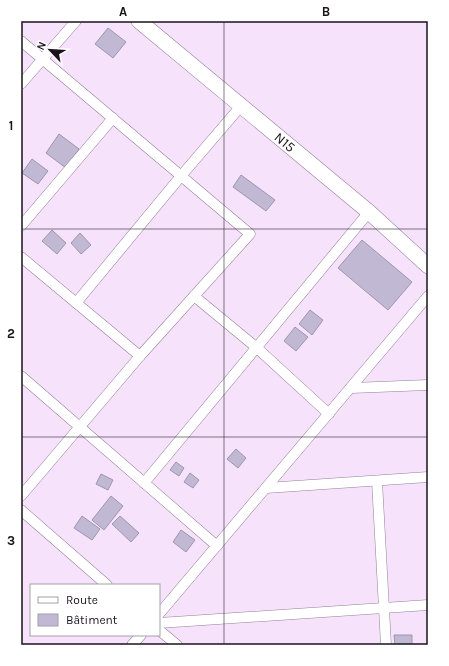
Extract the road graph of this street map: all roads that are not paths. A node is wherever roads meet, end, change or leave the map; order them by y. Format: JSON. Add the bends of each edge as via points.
{"nodes":[{"id":1,"x":76,"y":21,"type":"edge"},
{"id":2,"x":139,"y":21,"type":"edge"},
{"id":3,"x":21,"y":41,"type":"edge"},
{"id":4,"x":42,"y":59,"type":"junction"},
{"id":5,"x":21,"y":84,"type":"edge"},
{"id":6,"x":241,"y":106,"type":"junction"},
{"id":7,"x":113,"y":118,"type":"junction"},
{"id":8,"x":181,"y":176,"type":"junction"},
{"id":9,"x":369,"y":212,"type":"junction"},
{"id":10,"x":21,"y":226,"type":"edge"},
{"id":11,"x":21,"y":257,"type":"edge"},
{"id":12,"x":428,"y":266,"type":"edge"},
{"id":13,"x":194,"y":296,"type":"junction"},
{"id":14,"x":428,"y":296,"type":"edge"},
{"id":15,"x":76,"y":303,"type":"junction"},
{"id":16,"x":257,"y":348,"type":"junction"},
{"id":17,"x":140,"y":356,"type":"junction"},
{"id":18,"x":21,"y":376,"type":"edge"},
{"id":19,"x":428,"y":385,"type":"edge"},
{"id":20,"x":351,"y":388,"type":"junction"},
{"id":21,"x":329,"y":414,"type":"junction"},
{"id":22,"x":79,"y":427,"type":"junction"},
{"id":23,"x":428,"y":477,"type":"edge"},
{"id":24,"x":377,"y":481,"type":"junction"},
{"id":25,"x":144,"y":483,"type":"junction"},
{"id":26,"x":266,"y":488,"type":"junction"},
{"id":27,"x":21,"y":496,"type":"edge"},
{"id":28,"x":21,"y":510,"type":"edge"},
{"id":29,"x":217,"y":546,"type":"junction"},
{"id":30,"x":107,"y":584,"type":"edge"},
{"id":31,"x":428,"y":605,"type":"edge"},
{"id":32,"x":384,"y":608,"type":"junction"},
{"id":33,"x":160,"y":613,"type":"edge"},
{"id":34,"x":160,"y":622,"type":"edge"},
{"id":35,"x":160,"y":631,"type":"edge"},
{"id":36,"x":140,"y":636,"type":"edge"},
{"id":37,"x":132,"y":645,"type":"edge"},
{"id":38,"x":177,"y":645,"type":"edge"},
{"id":39,"x":386,"y":645,"type":"edge"}],
"edges":[{"from":1,"to":4,"type":"street"},
{"from":2,"to":6,"type":"main road","name":"N15"},
{"from":3,"to":4,"type":"street"},
{"from":4,"to":5,"type":"street"},
{"from":4,"to":7,"type":"street"},
{"from":6,"to":8,"type":"street"},
{"from":6,"to":9,"type":"main road","name":"N15"},
{"from":7,"to":8,"type":"street"},
{"from":7,"to":10,"type":"street"},
{"from":8,"to":13,"type":"street","via":[[250,234]]},
{"from":8,"to":15,"type":"street"},
{"from":9,"to":12,"type":"main road","name":"N15"},
{"from":9,"to":16,"type":"street"},
{"from":11,"to":15,"type":"street"},
{"from":13,"to":16,"type":"street"},
{"from":13,"to":17,"type":"street"},
{"from":14,"to":20,"type":"street"},
{"from":15,"to":17,"type":"street"},
{"from":16,"to":21,"type":"street"},
{"from":16,"to":25,"type":"street"},
{"from":17,"to":22,"type":"street"},
{"from":18,"to":22,"type":"street"},
{"from":19,"to":20,"type":"street"},
{"from":20,"to":21,"type":"street"},
{"from":21,"to":26,"type":"street"},
{"from":22,"to":25,"type":"street"},
{"from":22,"to":27,"type":"street"},
{"from":23,"to":24,"type":"street"},
{"from":24,"to":26,"type":"street"},
{"from":24,"to":32,"type":"street"},
{"from":25,"to":29,"type":"street"},
{"from":26,"to":29,"type":"street"},
{"from":28,"to":30,"type":"street"},
{"from":29,"to":33,"type":"street"},
{"from":31,"to":32,"type":"street"},
{"from":32,"to":34,"type":"street"},
{"from":32,"to":39,"type":"street"},
{"from":35,"to":38,"type":"street"},
{"from":36,"to":37,"type":"street"}]}
